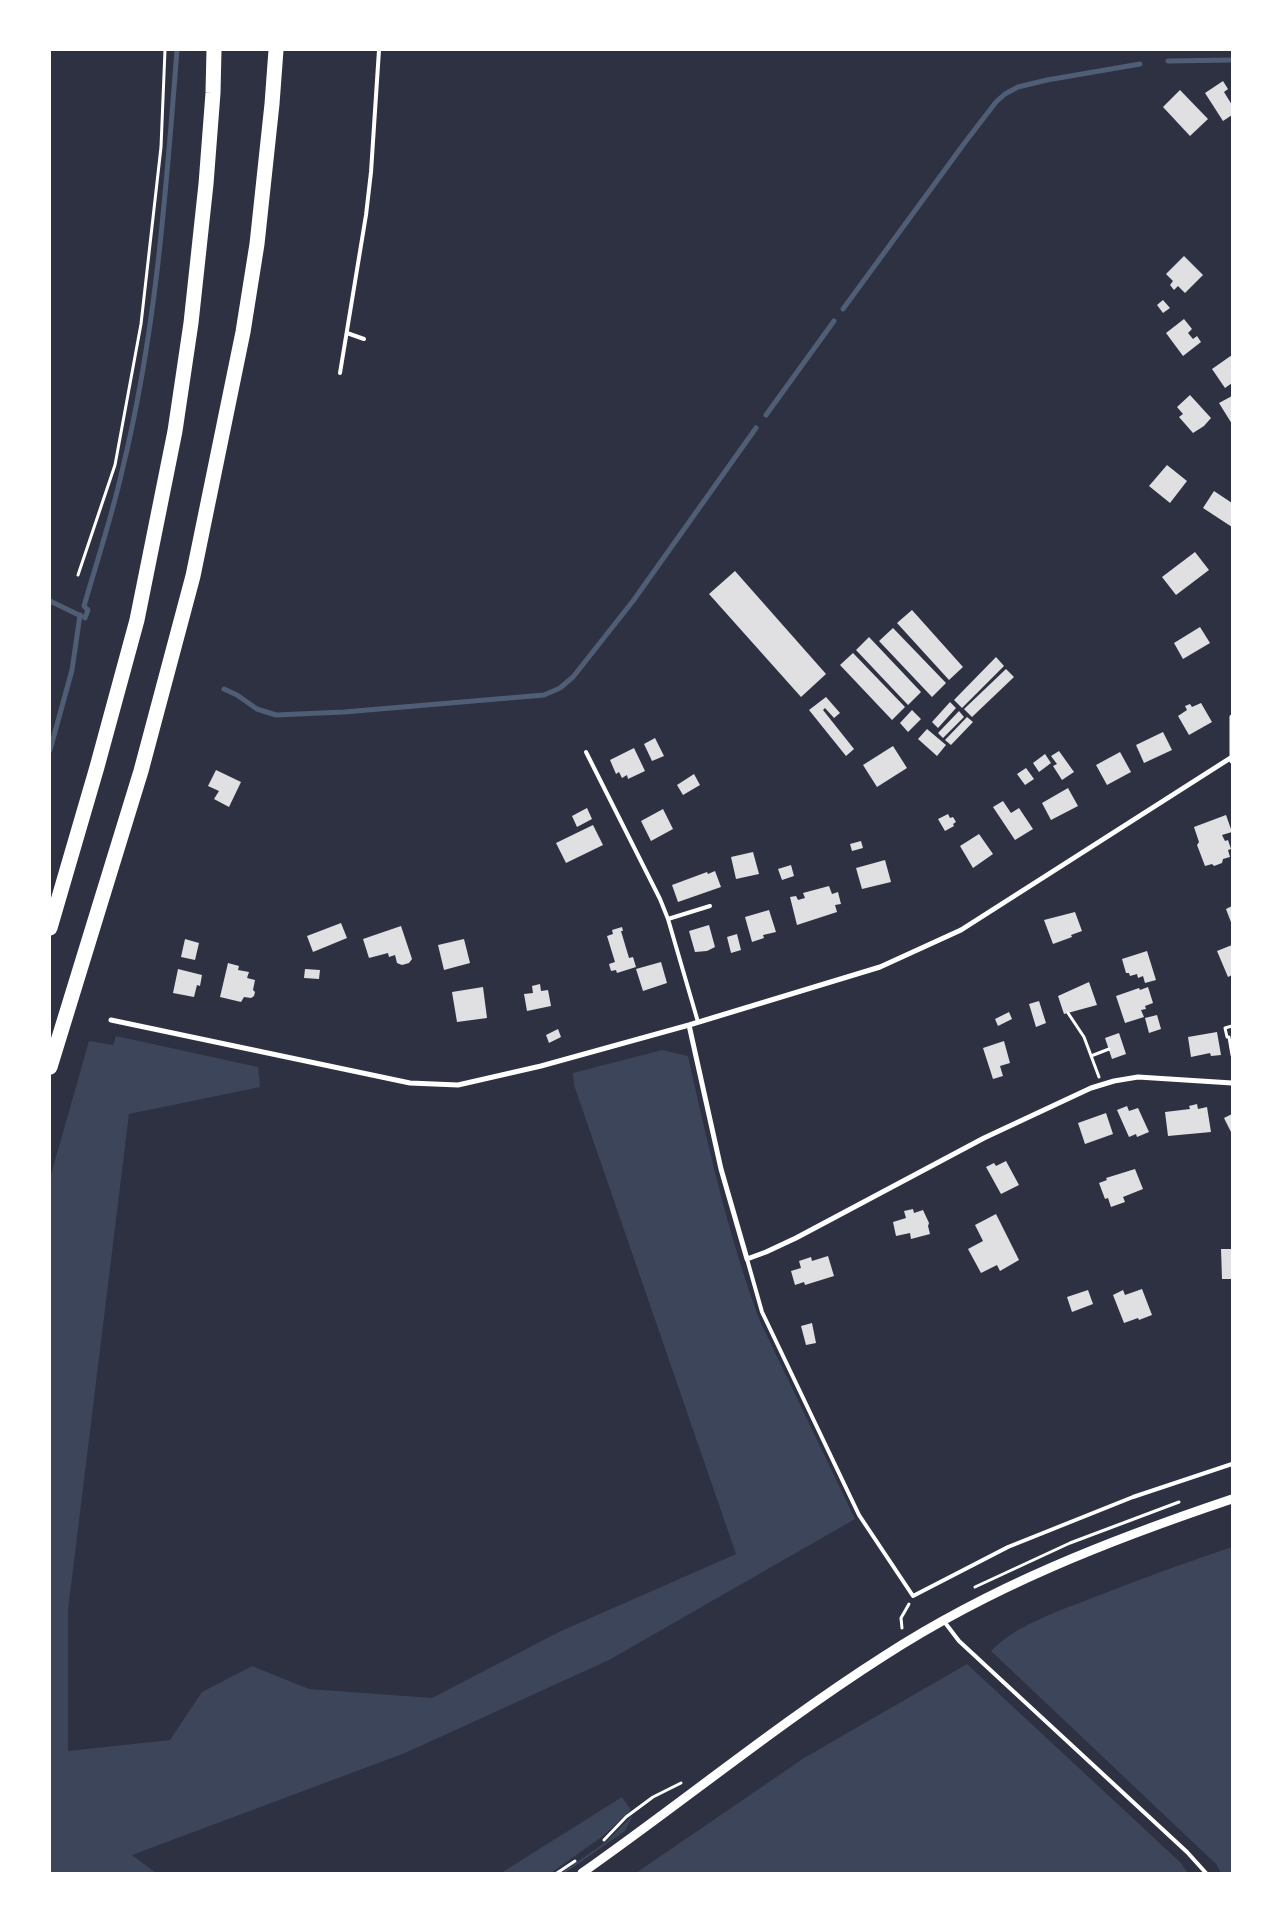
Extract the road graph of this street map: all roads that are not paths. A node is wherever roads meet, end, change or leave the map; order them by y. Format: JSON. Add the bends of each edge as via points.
{"nodes":[{"id":1,"x":214,"y":50,"type":"edge"},
{"id":2,"x":276,"y":50,"type":"edge"},
{"id":3,"x":379,"y":50,"type":"edge"},
{"id":4,"x":347,"y":333,"type":"junction"},
{"id":5,"x":364,"y":339,"type":"dead end"},
{"id":6,"x":340,"y":373,"type":"dead end"},
{"id":7,"x":1232,"y":717,"type":"edge"},
{"id":8,"x":586,"y":752,"type":"dead end"},
{"id":9,"x":1232,"y":759,"type":"edge"},
{"id":10,"x":710,"y":906,"type":"dead end"},
{"id":11,"x":668,"y":919,"type":"junction"},
{"id":12,"x":50,"y":928,"type":"edge"},
{"id":13,"x":111,"y":1020,"type":"dead end"},
{"id":14,"x":698,"y":1022,"type":"junction"},
{"id":15,"x":689,"y":1025,"type":"junction"},
{"id":16,"x":50,"y":1067,"type":"edge"},
{"id":17,"x":1232,"y":1083,"type":"edge"},
{"id":18,"x":747,"y":1259,"type":"junction"},
{"id":19,"x":1232,"y":1464,"type":"edge"},
{"id":20,"x":1232,"y":1499,"type":"edge"},
{"id":21,"x":943,"y":1620,"type":"junction"},
{"id":22,"x":582,"y":1873,"type":"edge"},
{"id":23,"x":1206,"y":1873,"type":"edge"}],
"edges":[{"from":1,"to":12,"type":"highway","via":[[206,184],[176,431],[137,620]]},
{"from":2,"to":16,"type":"highway","via":[[257,244],[243,332],[193,576],[141,771]]},
{"from":3,"to":4,"type":"lane","via":[[371,172]]},
{"from":4,"to":5,"type":"lane"},
{"from":4,"to":6,"type":"lane"},
{"from":7,"to":9,"type":"street"},
{"from":8,"to":11,"type":"lane"},
{"from":9,"to":14,"type":"street","via":[[961,930],[880,967]]},
{"from":10,"to":11,"type":"lane"},
{"from":11,"to":14,"type":"lane"},
{"from":13,"to":15,"type":"street","via":[[410,1083],[458,1085]]},
{"from":14,"to":15,"type":"street"},
{"from":15,"to":18,"type":"street","via":[[721,1169]]},
{"from":17,"to":18,"type":"street","via":[[1138,1077],[1102,1084],[1057,1102],[796,1238]]},
{"from":18,"to":19,"type":"lane","via":[[762,1312],[859,1515],[913,1596],[1008,1547],[1133,1497]]},
{"from":20,"to":21,"type":"street","via":[[1089,1550],[1032,1574]]},
{"from":21,"to":22,"type":"street","via":[[828,1693]]},
{"from":21,"to":23,"type":"lane","via":[[959,1641]]}]}
